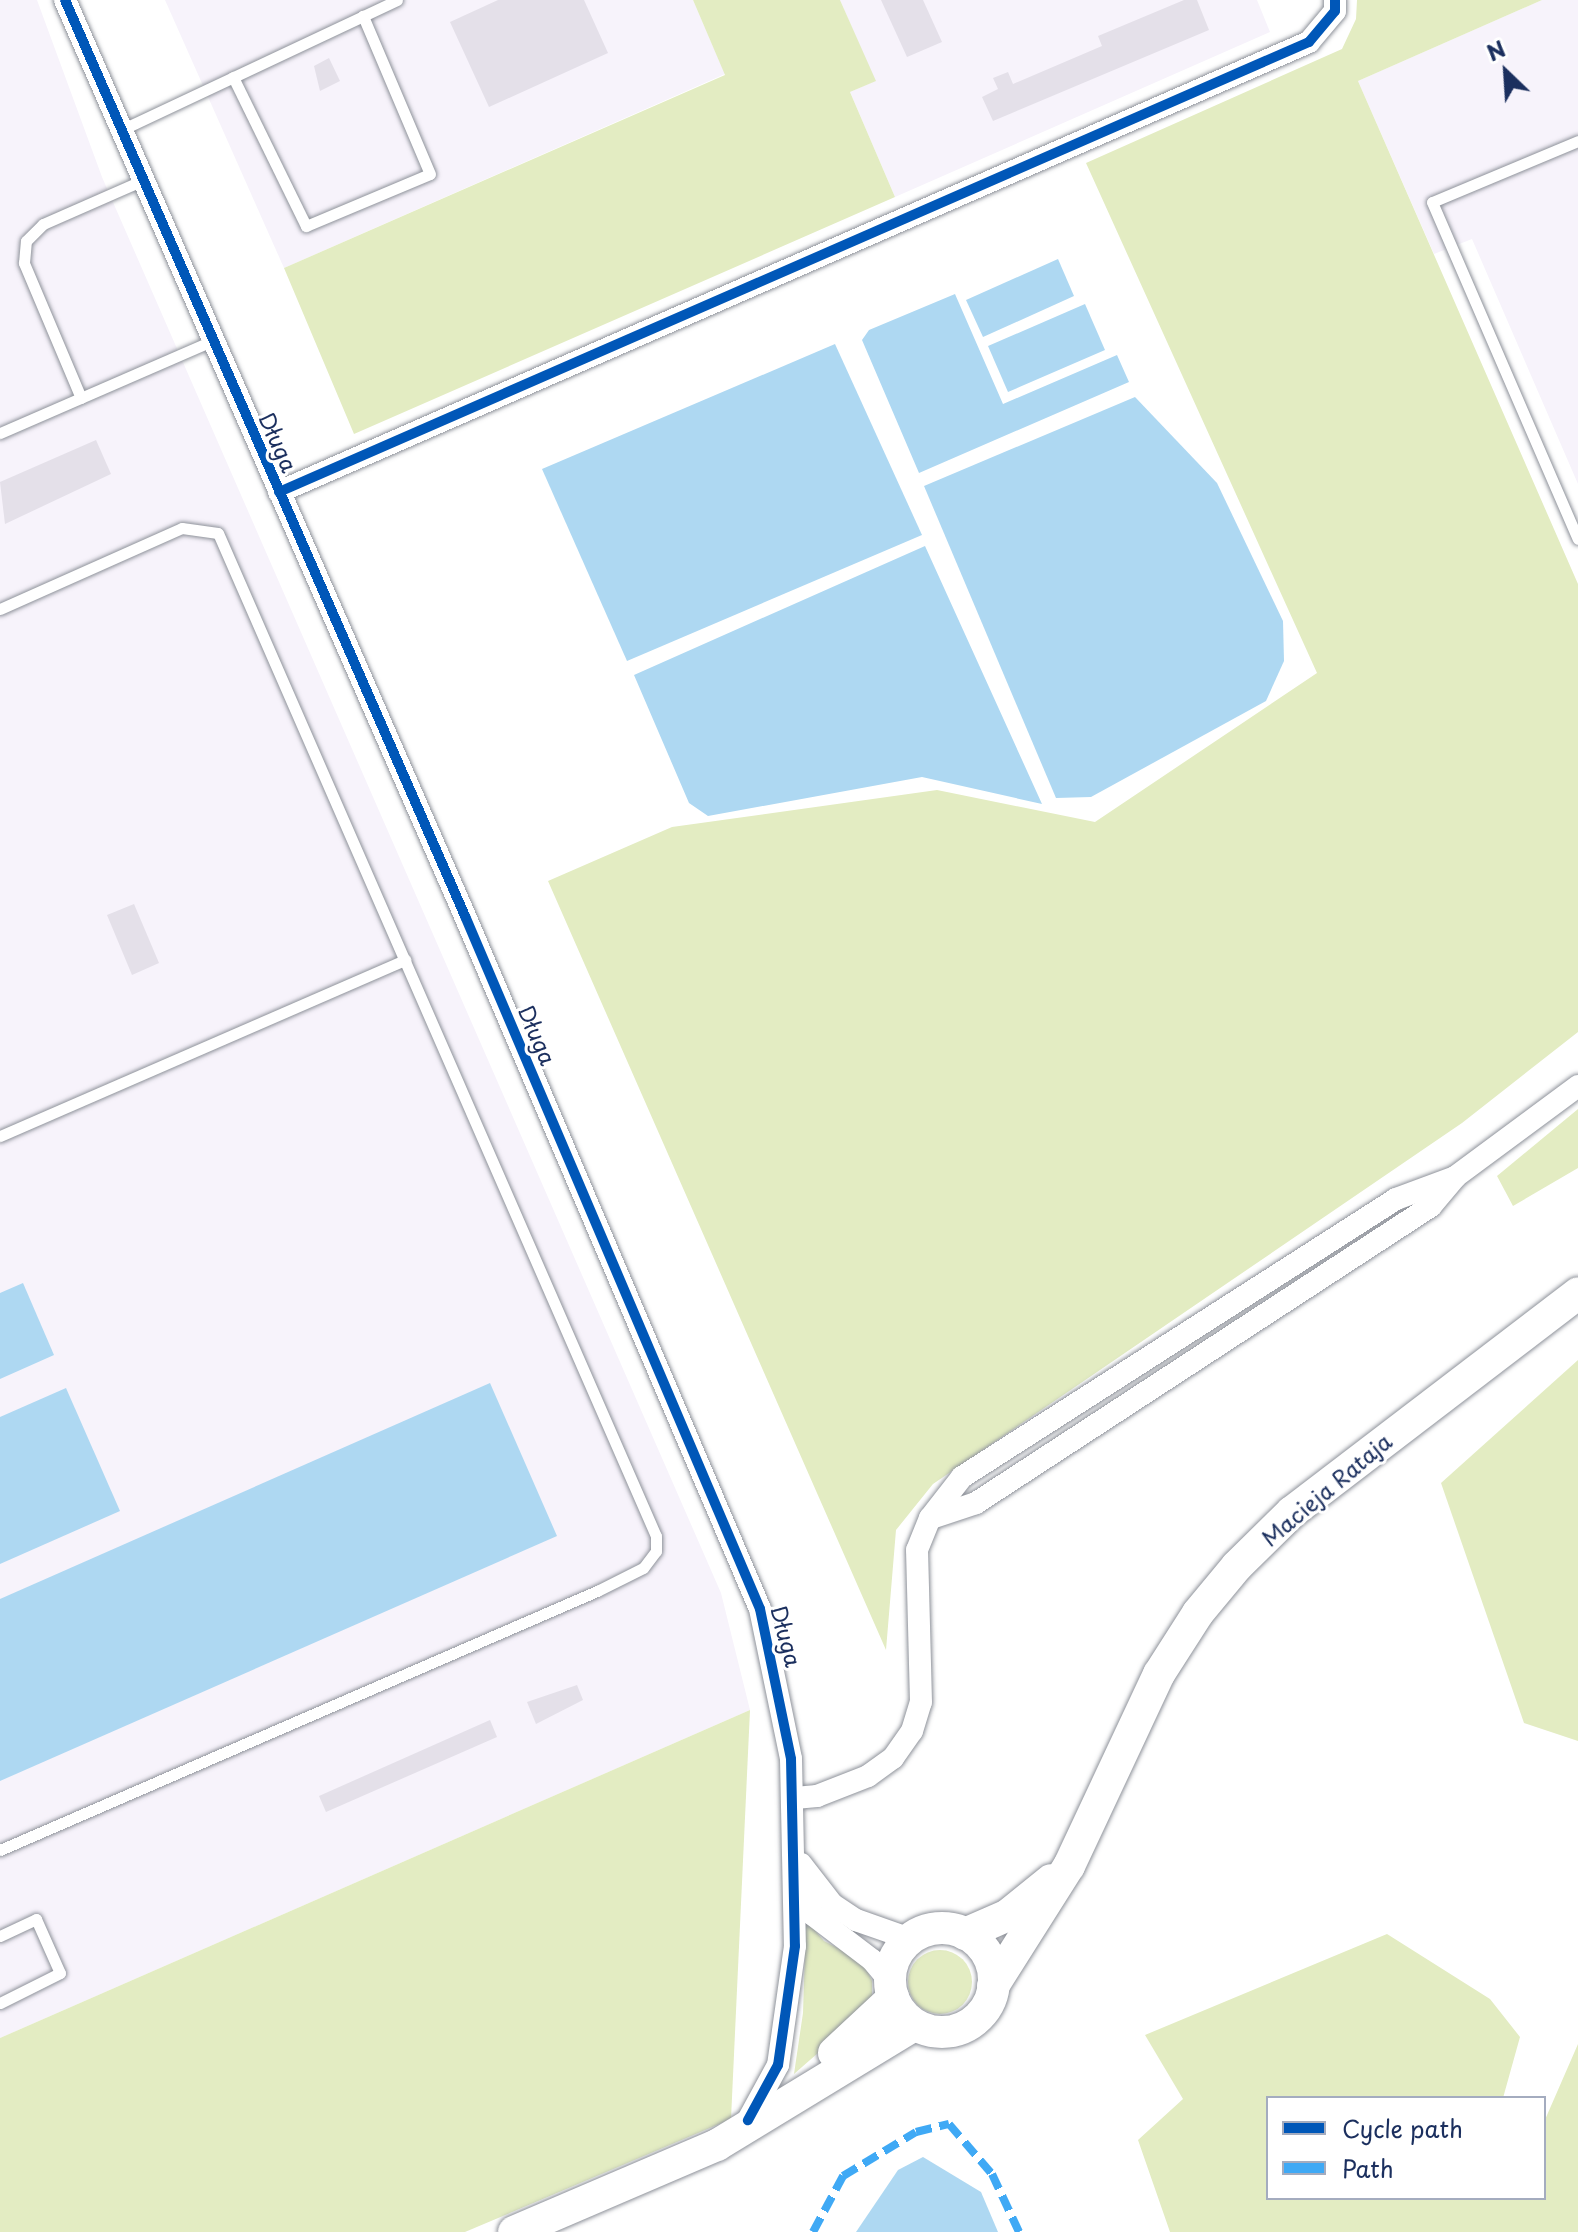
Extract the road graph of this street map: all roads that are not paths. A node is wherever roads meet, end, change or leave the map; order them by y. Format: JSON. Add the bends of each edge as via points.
{"nodes":[{"id":1,"x":65,"y":0,"type":"edge"},
{"id":2,"x":397,"y":0,"type":"edge"},
{"id":3,"x":1335,"y":0,"type":"edge"},
{"id":4,"x":363,"y":16,"type":"junction"},
{"id":5,"x":233,"y":77,"type":"junction"},
{"id":6,"x":121,"y":130,"type":"junction"},
{"id":7,"x":1578,"y":141,"type":"edge"},
{"id":8,"x":143,"y":180,"type":"junction"},
{"id":9,"x":212,"y":341,"type":"junction"},
{"id":10,"x":81,"y":398,"type":"junction"},
{"id":11,"x":0,"y":433,"type":"edge"},
{"id":12,"x":279,"y":492,"type":"junction"},
{"id":13,"x":1578,"y":539,"type":"edge"},
{"id":14,"x":0,"y":609,"type":"edge"},
{"id":15,"x":405,"y":960,"type":"junction"},
{"id":16,"x":1578,"y":1086,"type":"edge"},
{"id":17,"x":0,"y":1136,"type":"edge"},
{"id":18,"x":1578,"y":1293,"type":"edge"},
{"id":19,"x":795,"y":1798,"type":"junction"},
{"id":20,"x":795,"y":1848,"type":"junction"},
{"id":21,"x":0,"y":1850,"type":"edge"},
{"id":22,"x":1069,"y":1866,"type":"junction"},
{"id":23,"x":965,"y":1934,"type":"junction"},
{"id":24,"x":0,"y":1936,"type":"edge"},
{"id":25,"x":910,"y":1939,"type":"junction"},
{"id":26,"x":993,"y":1986,"type":"junction"},
{"id":27,"x":891,"y":1989,"type":"junction"},
{"id":28,"x":0,"y":2003,"type":"edge"},
{"id":29,"x":914,"y":2025,"type":"junction"},
{"id":30,"x":748,"y":2120,"type":"junction"},
{"id":31,"x":717,"y":2145,"type":"junction"},
{"id":32,"x":514,"y":2232,"type":"edge"}],
"edges":[{"from":1,"to":6,"type":"street","name":"Długa"},
{"from":2,"to":4,"type":"lane"},
{"from":3,"to":12,"type":"street","via":[[1335,11],[1309,42]]},
{"from":4,"to":5,"type":"lane"},
{"from":4,"to":5,"type":"lane","via":[[430,174],[306,226]]},
{"from":5,"to":6,"type":"lane"},
{"from":6,"to":8,"type":"street","name":"Długa"},
{"from":7,"to":13,"type":"lane","via":[[1432,202]]},
{"from":8,"to":9,"type":"street","name":"Długa"},
{"from":8,"to":10,"type":"lane","via":[[43,224],[26,241],[24,263]]},
{"from":9,"to":10,"type":"lane"},
{"from":9,"to":12,"type":"street","name":"Długa"},
{"from":10,"to":11,"type":"lane"},
{"from":12,"to":19,"type":"street","name":"Długa","via":[[738,1549],[775,1661]]},
{"from":14,"to":15,"type":"lane","via":[[182,528],[218,533]]},
{"from":15,"to":17,"type":"lane"},
{"from":15,"to":21,"type":"lane","via":[[656,1536],[656,1551],[643,1568],[597,1591]]},
{"from":16,"to":19,"type":"street","via":[[1455,1177],[1396,1199],[962,1477],[930,1518],[917,1550],[921,1702],[912,1731],[893,1758],[868,1776],[817,1796]]},
{"from":18,"to":22,"type":"main road","name":"Macieja Rataja","via":[[1339,1474],[1237,1566],[1198,1613],[1159,1674]]},
{"from":19,"to":20,"type":"street","name":"Długa"},
{"from":20,"to":25,"type":"street","name":"Długa","via":[[805,1873],[832,1904],[856,1920]]},
{"from":20,"to":27,"type":"street","name":"Długa","via":[[806,1904]]},
{"from":20,"to":30,"type":"street","name":"Długa","via":[[791,1995],[778,2065]]},
{"from":22,"to":23,"type":"main road","name":"Macieja Rataja","via":[[1008,1915]]},
{"from":22,"to":26,"type":"main road","name":"Macieja Rataja"},
{"from":23,"to":25,"type":"main road","via":[[937,1928]]},
{"from":23,"to":26,"type":"main road","via":[[988,1956]]},
{"from":24,"to":28,"type":"lane","via":[[36,1919],[60,1973]]},
{"from":25,"to":27,"type":"main road","via":[[895,1957]]},
{"from":26,"to":29,"type":"main road","via":[[989,2003],[964,2027],[948,2032]]},
{"from":27,"to":29,"type":"main road"},
{"from":27,"to":30,"type":"main road","name":"Długa","via":[[844,2045]]},
{"from":29,"to":31,"type":"main road","name":"Długa"},
{"from":30,"to":31,"type":"main road","name":"Długa"},
{"from":31,"to":32,"type":"main road","name":"Długa"}]}
